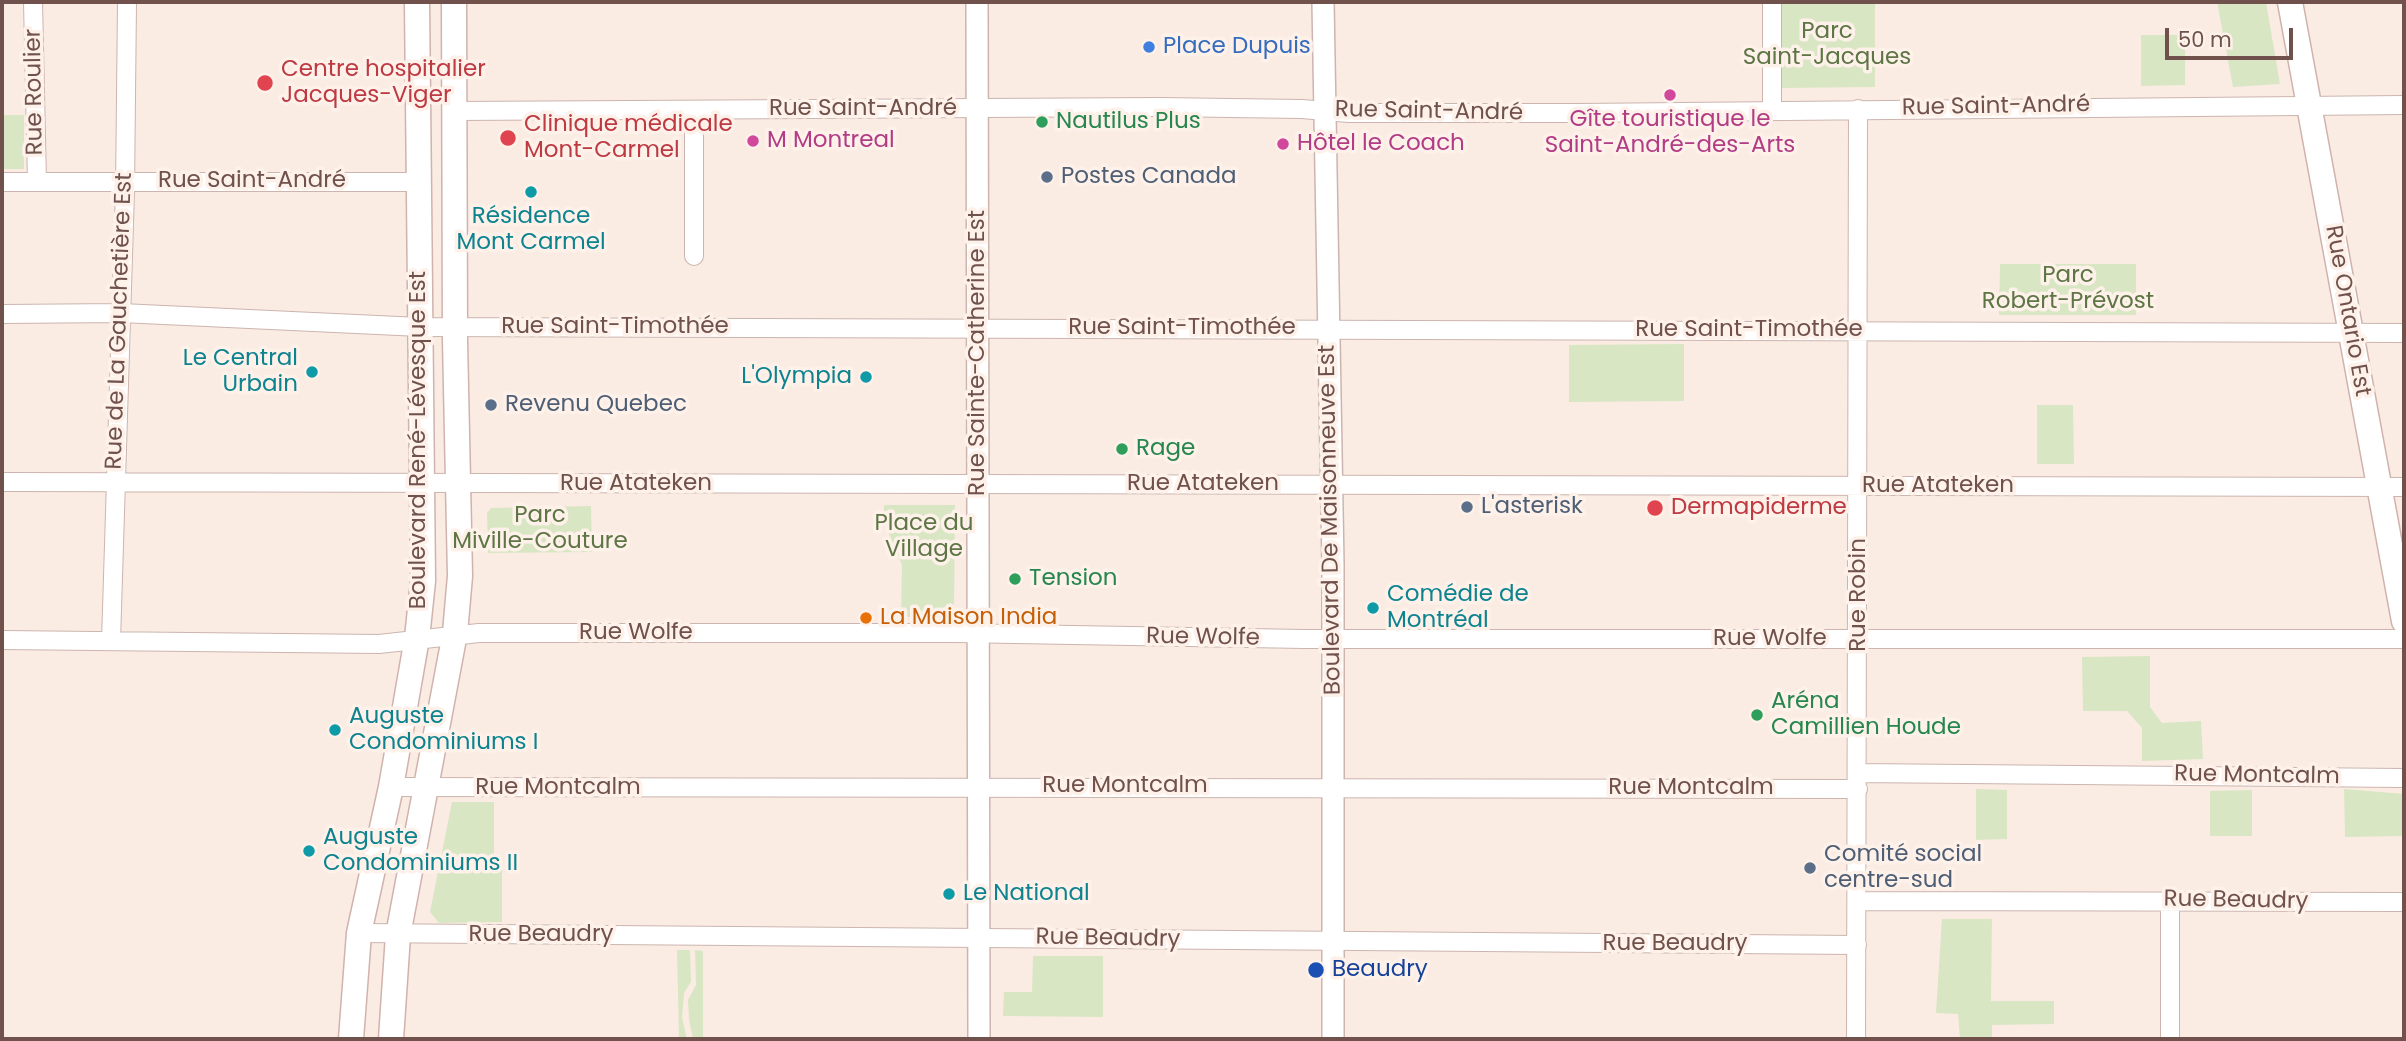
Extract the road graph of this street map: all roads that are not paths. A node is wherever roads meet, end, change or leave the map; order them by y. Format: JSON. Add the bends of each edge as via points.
{"nodes":[{"id":1,"x":33,"y":2,"type":"edge"},
{"id":2,"x":127,"y":2,"type":"edge"},
{"id":3,"x":417,"y":2,"type":"edge"},
{"id":4,"x":454,"y":2,"type":"edge"},
{"id":5,"x":977,"y":2,"type":"edge"},
{"id":6,"x":1323,"y":2,"type":"edge"},
{"id":7,"x":1772,"y":2,"type":"edge"},
{"id":8,"x":2290,"y":2,"type":"edge"},
{"id":9,"x":2310,"y":105,"type":"junction"},
{"id":10,"x":2404,"y":105,"type":"edge"},
{"id":11,"x":979,"y":109,"type":"junction"},
{"id":12,"x":1858,"y":109,"type":"junction"},
{"id":13,"x":694,"y":110,"type":"junction"},
{"id":14,"x":455,"y":111,"type":"junction"},
{"id":15,"x":1326,"y":111,"type":"junction"},
{"id":16,"x":1772,"y":111,"type":"junction"},
{"id":17,"x":125,"y":181,"type":"junction"},
{"id":18,"x":2,"y":182,"type":"edge"},
{"id":19,"x":37,"y":182,"type":"junction"},
{"id":20,"x":418,"y":182,"type":"junction"},
{"id":21,"x":694,"y":256,"type":"dead end"},
{"id":22,"x":121,"y":313,"type":"junction"},
{"id":23,"x":2,"y":314,"type":"edge"},
{"id":24,"x":420,"y":327,"type":"junction"},
{"id":25,"x":455,"y":327,"type":"junction"},
{"id":26,"x":979,"y":328,"type":"junction"},
{"id":27,"x":1327,"y":328,"type":"junction"},
{"id":28,"x":1858,"y":330,"type":"junction"},
{"id":29,"x":2351,"y":333,"type":"junction"},
{"id":30,"x":2404,"y":333,"type":"edge"},
{"id":31,"x":2,"y":482,"type":"edge"},
{"id":32,"x":114,"y":484,"type":"junction"},
{"id":33,"x":421,"y":484,"type":"junction"},
{"id":34,"x":457,"y":484,"type":"junction"},
{"id":35,"x":978,"y":484,"type":"junction"},
{"id":36,"x":1331,"y":485,"type":"junction"},
{"id":37,"x":1858,"y":486,"type":"junction"},
{"id":38,"x":2380,"y":487,"type":"junction"},
{"id":39,"x":2404,"y":487,"type":"edge"},
{"id":40,"x":2404,"y":621,"type":"edge"},
{"id":41,"x":456,"y":634,"type":"junction"},
{"id":42,"x":978,"y":634,"type":"junction"},
{"id":43,"x":418,"y":638,"type":"junction"},
{"id":44,"x":1333,"y":638,"type":"junction"},
{"id":45,"x":2404,"y":639,"type":"edge"},
{"id":46,"x":2,"y":640,"type":"edge"},
{"id":47,"x":1859,"y":640,"type":"junction"},
{"id":48,"x":111,"y":641,"type":"junction"},
{"id":49,"x":2404,"y":778,"type":"edge"},
{"id":50,"x":1858,"y":781,"type":"junction"},
{"id":51,"x":391,"y":786,"type":"junction"},
{"id":52,"x":428,"y":787,"type":"junction"},
{"id":53,"x":1334,"y":787,"type":"junction"},
{"id":54,"x":979,"y":788,"type":"junction"},
{"id":55,"x":2171,"y":900,"type":"junction"},
{"id":56,"x":1857,"y":901,"type":"junction"},
{"id":57,"x":2404,"y":902,"type":"edge"},
{"id":58,"x":359,"y":933,"type":"junction"},
{"id":59,"x":398,"y":935,"type":"junction"},
{"id":60,"x":978,"y":938,"type":"junction"},
{"id":61,"x":1333,"y":942,"type":"junction"},
{"id":62,"x":1857,"y":945,"type":"junction"},
{"id":63,"x":351,"y":1039,"type":"edge"},
{"id":64,"x":391,"y":1039,"type":"edge"},
{"id":65,"x":979,"y":1039,"type":"edge"},
{"id":66,"x":1333,"y":1039,"type":"edge"},
{"id":67,"x":1856,"y":1039,"type":"edge"},
{"id":68,"x":2170,"y":1039,"type":"edge"}],
"edges":[{"from":1,"to":19,"type":"street","name":"Rue Roulier"},
{"from":2,"to":17,"type":"street","name":"Rue de La Gauchetière Est"},
{"from":3,"to":20,"type":"main road","name":"Boulevard René-Lévesque Est"},
{"from":4,"to":14,"type":"main road","name":"Boulevard René-Lévesque Est"},
{"from":5,"to":11,"type":"street","name":"Rue Sainte-Catherine Est"},
{"from":6,"to":15,"type":"street","name":"Boulevard De Maisonneuve Est"},
{"from":7,"to":16,"type":"street"},
{"from":8,"to":9,"type":"main road","name":"Rue Ontario Est"},
{"from":9,"to":10,"type":"street","name":"Rue Saint-André"},
{"from":9,"to":12,"type":"street","name":"Rue Saint-André"},
{"from":9,"to":29,"type":"main road","name":"Rue Ontario Est"},
{"from":11,"to":13,"type":"street","name":"Rue Saint-André"},
{"from":11,"to":15,"type":"street","name":"Rue Saint-André"},
{"from":11,"to":26,"type":"street","name":"Rue Sainte-Catherine Est"},
{"from":12,"to":16,"type":"street","name":"Rue Saint-André"},
{"from":12,"to":28,"type":"street","name":"Rue Robin"},
{"from":13,"to":14,"type":"street","name":"Rue Saint-André"},
{"from":13,"to":21,"type":"street"},
{"from":14,"to":25,"type":"main road","name":"Boulevard René-Lévesque Est"},
{"from":15,"to":16,"type":"street","name":"Rue Saint-André"},
{"from":15,"to":27,"type":"street","name":"Boulevard De Maisonneuve Est"},
{"from":17,"to":19,"type":"street","name":"Rue Saint-André"},
{"from":17,"to":20,"type":"street","name":"Rue Saint-André"},
{"from":17,"to":22,"type":"street","name":"Rue de La Gauchetière Est"},
{"from":18,"to":19,"type":"street","name":"Rue Saint-André"},
{"from":20,"to":24,"type":"main road","name":"Boulevard René-Lévesque Est"},
{"from":22,"to":23,"type":"street","name":"Rue Saint-Timothée"},
{"from":22,"to":24,"type":"street","name":"Rue Saint-Timothée"},
{"from":22,"to":32,"type":"street","name":"Rue de La Gauchetière Est"},
{"from":24,"to":25,"type":"street","name":"Rue Saint-Timothée"},
{"from":24,"to":33,"type":"main road","name":"Boulevard René-Lévesque Est"},
{"from":25,"to":26,"type":"street","name":"Rue Saint-Timothée"},
{"from":25,"to":34,"type":"main road","name":"Boulevard René-Lévesque Est"},
{"from":26,"to":27,"type":"street","name":"Rue Saint-Timothée"},
{"from":26,"to":35,"type":"street","name":"Rue Sainte-Catherine Est"},
{"from":27,"to":28,"type":"street","name":"Rue Saint-Timothée"},
{"from":27,"to":36,"type":"street","name":"Boulevard De Maisonneuve Est"},
{"from":28,"to":29,"type":"street","name":"Rue Saint-Timothée"},
{"from":28,"to":37,"type":"street","name":"Rue Robin"},
{"from":29,"to":30,"type":"street","name":"Rue Saint-Timothée"},
{"from":29,"to":38,"type":"main road","name":"Rue Ontario Est"},
{"from":31,"to":32,"type":"street","name":"Rue Atateken"},
{"from":32,"to":33,"type":"street","name":"Rue Atateken"},
{"from":32,"to":48,"type":"street","name":"Rue de La Gauchetière Est"},
{"from":33,"to":34,"type":"street","name":"Rue Atateken"},
{"from":33,"to":43,"type":"main road","name":"Boulevard René-Lévesque Est","via":[[423,582]]},
{"from":34,"to":35,"type":"street","name":"Rue Atateken"},
{"from":34,"to":41,"type":"main road","name":"Boulevard René-Lévesque Est","via":[[460,573]]},
{"from":35,"to":36,"type":"street","name":"Rue Atateken"},
{"from":35,"to":42,"type":"street","name":"Rue Sainte-Catherine Est"},
{"from":36,"to":37,"type":"street","name":"Rue Atateken"},
{"from":36,"to":44,"type":"street","name":"Boulevard De Maisonneuve Est"},
{"from":37,"to":38,"type":"street","name":"Rue Atateken"},
{"from":37,"to":47,"type":"street","name":"Rue Robin"},
{"from":38,"to":39,"type":"street","name":"Rue Atateken"},
{"from":38,"to":40,"type":"main road","name":"Rue Ontario Est"},
{"from":41,"to":42,"type":"street","name":"Rue Wolfe"},
{"from":41,"to":43,"type":"street","name":"Rue Wolfe"},
{"from":41,"to":52,"type":"main road","name":"Boulevard René-Lévesque Est"},
{"from":42,"to":44,"type":"street","name":"Rue Wolfe"},
{"from":42,"to":54,"type":"street","name":"Rue Sainte-Catherine Est"},
{"from":43,"to":48,"type":"street","name":"Rue Wolfe","via":[[379,644]]},
{"from":43,"to":51,"type":"main road","name":"Boulevard René-Lévesque Est"},
{"from":44,"to":47,"type":"street","name":"Rue Wolfe"},
{"from":44,"to":53,"type":"street","name":"Boulevard De Maisonneuve Est"},
{"from":45,"to":47,"type":"street","name":"Rue Wolfe"},
{"from":46,"to":48,"type":"street","name":"Rue Wolfe"},
{"from":47,"to":50,"type":"street","name":"Rue Robin"},
{"from":49,"to":50,"type":"street","name":"Rue Montcalm"},
{"from":50,"to":53,"type":"street","name":"Rue Montcalm"},
{"from":50,"to":56,"type":"street","name":"Rue Robin"},
{"from":51,"to":52,"type":"street","name":"Rue Montcalm"},
{"from":51,"to":58,"type":"main road","name":"Boulevard René-Lévesque Est"},
{"from":52,"to":54,"type":"street","name":"Rue Montcalm"},
{"from":52,"to":59,"type":"main road","name":"Boulevard René-Lévesque Est"},
{"from":53,"to":54,"type":"street","name":"Rue Montcalm"},
{"from":53,"to":61,"type":"street","name":"Boulevard De Maisonneuve Est"},
{"from":54,"to":60,"type":"street","name":"Rue Sainte-Catherine Est"},
{"from":55,"to":56,"type":"street","name":"Rue Beaudry"},
{"from":55,"to":57,"type":"street","name":"Rue Beaudry"},
{"from":55,"to":68,"type":"street"},
{"from":56,"to":62,"type":"street","name":"Rue Robin"},
{"from":58,"to":59,"type":"street","name":"Rue Beaudry"},
{"from":58,"to":63,"type":"main road","name":"Boulevard René-Lévesque Est"},
{"from":59,"to":60,"type":"street","name":"Rue Beaudry"},
{"from":59,"to":64,"type":"main road","name":"Boulevard René-Lévesque Est"},
{"from":60,"to":61,"type":"street","name":"Rue Beaudry"},
{"from":60,"to":65,"type":"street","name":"Rue Sainte-Catherine Est"},
{"from":61,"to":62,"type":"street","name":"Rue Beaudry"},
{"from":61,"to":66,"type":"street","name":"Boulevard De Maisonneuve Est"},
{"from":62,"to":67,"type":"street","name":"Rue Robin"}]}
